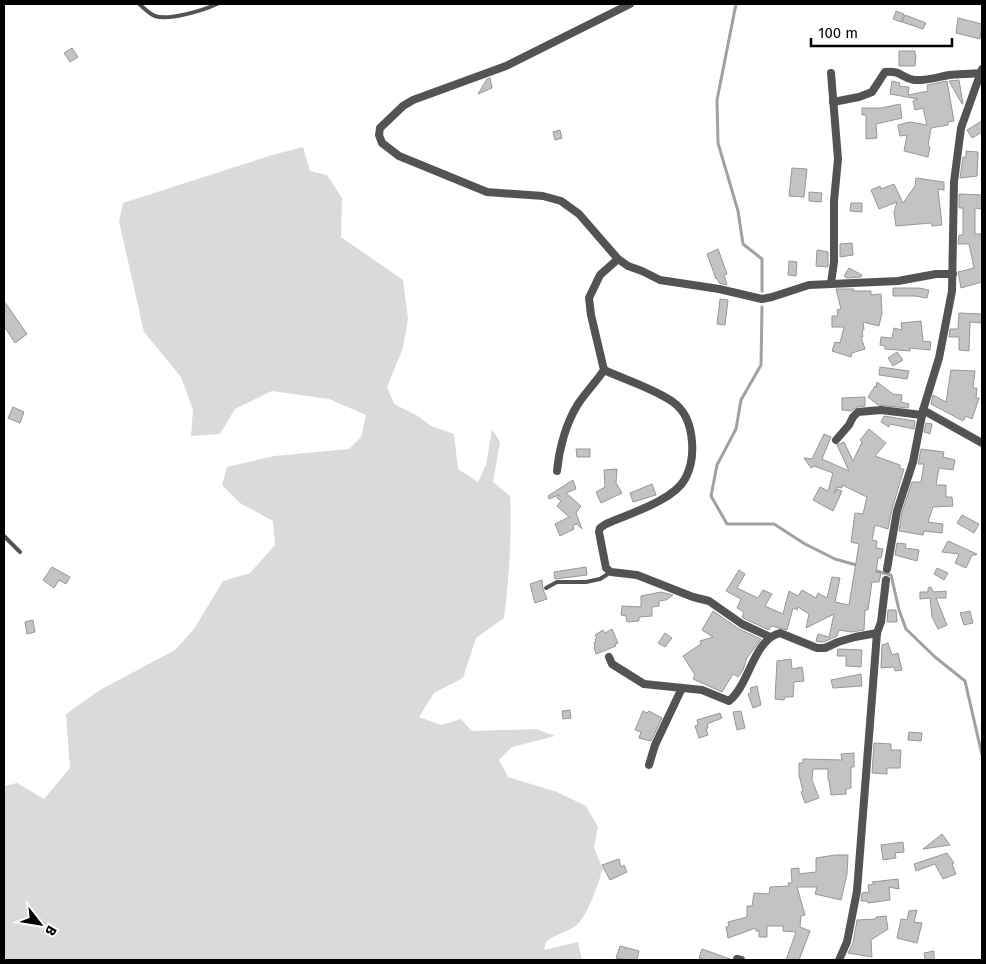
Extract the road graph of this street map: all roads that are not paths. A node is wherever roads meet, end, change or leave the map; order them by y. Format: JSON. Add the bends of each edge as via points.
{"nodes":[{"id":1,"x":139,"y":4,"type":"edge"},
{"id":2,"x":217,"y":4,"type":"edge"},
{"id":3,"x":630,"y":4,"type":"edge"},
{"id":4,"x":981,"y":71,"type":"edge"},
{"id":5,"x":830,"y":73,"type":"dead end"},
{"id":6,"x":833,"y":102,"type":"junction"},
{"id":7,"x":618,"y":259,"type":"junction"},
{"id":8,"x":953,"y":274,"type":"junction"},
{"id":9,"x":831,"y":283,"type":"junction"},
{"id":10,"x":604,"y":370,"type":"junction"},
{"id":11,"x":923,"y":413,"type":"junction"},
{"id":12,"x":836,"y":440,"type":"dead end"},
{"id":13,"x":982,"y":443,"type":"edge"},
{"id":14,"x":557,"y":471,"type":"dead end"},
{"id":15,"x":4,"y":536,"type":"edge"},
{"id":16,"x":20,"y":552,"type":"dead end"},
{"id":17,"x":887,"y":569,"type":"dead end"},
{"id":18,"x":611,"y":572,"type":"junction"},
{"id":19,"x":886,"y":580,"type":"dead end"},
{"id":20,"x":546,"y":588,"type":"dead end"},
{"id":21,"x":877,"y":633,"type":"junction"},
{"id":22,"x":770,"y":637,"type":"junction"},
{"id":23,"x":609,"y":658,"type":"dead end"},
{"id":24,"x":682,"y":688,"type":"junction"},
{"id":25,"x":649,"y":765,"type":"dead end"},
{"id":26,"x":839,"y":960,"type":"edge"}],
"edges":[{"from":1,"to":2,"type":"lane","via":[[156,16],[203,11]]},
{"from":3,"to":7,"type":"street","via":[[506,66],[413,100],[386,121],[379,135],[382,143],[399,156],[487,192],[561,200]]},
{"from":4,"to":6,"type":"street","via":[[916,80],[893,71],[885,72],[872,92]]},
{"from":4,"to":8,"type":"street","via":[[960,137],[954,182]]},
{"from":5,"to":6,"type":"street"},
{"from":6,"to":9,"type":"street","via":[[838,159]]},
{"from":7,"to":9,"type":"street","via":[[660,280],[719,288],[762,299],[809,285]]},
{"from":7,"to":10,"type":"street","via":[[600,275],[589,298]]},
{"from":8,"to":9,"type":"street","via":[[898,281]]},
{"from":8,"to":11,"type":"street","via":[[939,358]]},
{"from":10,"to":14,"type":"street","via":[[570,419]]},
{"from":10,"to":18,"type":"street","via":[[674,403],[691,428],[692,452],[684,480],[675,490],[600,528],[601,551],[606,568]]},
{"from":11,"to":12,"type":"street","via":[[858,412]]},
{"from":11,"to":13,"type":"street"},
{"from":11,"to":17,"type":"street","via":[[913,462],[897,511]]},
{"from":15,"to":16,"type":"lane"},
{"from":18,"to":20,"type":"lane","via":[[600,579],[557,582]]},
{"from":18,"to":22,"type":"street","via":[[637,574],[709,601],[742,624]]},
{"from":19,"to":21,"type":"street"},
{"from":21,"to":22,"type":"street","via":[[825,648],[817,648],[780,633]]},
{"from":21,"to":26,"type":"street","via":[[857,891],[847,942]]},
{"from":22,"to":24,"type":"street","via":[[736,695],[729,701],[702,690]]},
{"from":23,"to":24,"type":"street","via":[[612,664],[644,684]]},
{"from":24,"to":25,"type":"street","via":[[655,744]]}]}
